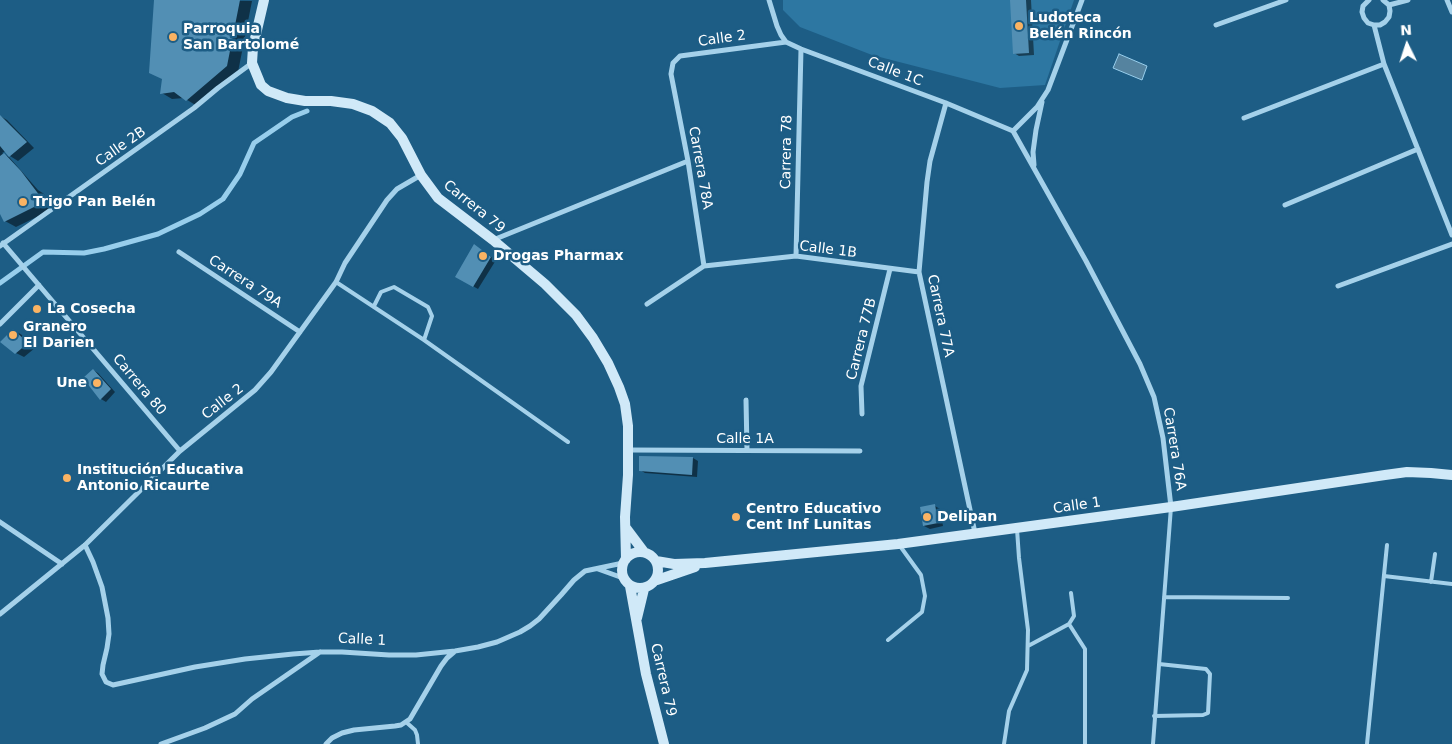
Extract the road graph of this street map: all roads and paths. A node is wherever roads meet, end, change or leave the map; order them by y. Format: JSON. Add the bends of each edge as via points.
{"nodes":[{"id":1,"x":264,"y":0,"type":"edge"},
{"id":2,"x":769,"y":0,"type":"edge"},
{"id":3,"x":1082,"y":0,"type":"edge"},
{"id":4,"x":1286,"y":0,"type":"edge"},
{"id":5,"x":1367,"y":0,"type":"edge"},
{"id":6,"x":1383,"y":0,"type":"edge"},
{"id":7,"x":1408,"y":0,"type":"edge"},
{"id":8,"x":1447,"y":0,"type":"edge"},
{"id":9,"x":1389,"y":6,"type":"junction"},
{"id":10,"x":1452,"y":12,"type":"edge"},
{"id":11,"x":1216,"y":25,"type":"dead end"},
{"id":12,"x":1374,"y":25,"type":"junction"},
{"id":13,"x":786,"y":42,"type":"junction"},
{"id":14,"x":801,"y":48,"type":"junction"},
{"id":15,"x":252,"y":63,"type":"junction"},
{"id":16,"x":1384,"y":64,"type":"junction"},
{"id":17,"x":671,"y":74,"type":"joint"},
{"id":18,"x":1043,"y":99,"type":"junction"},
{"id":19,"x":946,"y":103,"type":"junction"},
{"id":20,"x":1244,"y":118,"type":"dead end"},
{"id":21,"x":1013,"y":132,"type":"junction"},
{"id":22,"x":1418,"y":149,"type":"junction"},
{"id":23,"x":688,"y":161,"type":"junction"},
{"id":24,"x":1034,"y":168,"type":"junction"},
{"id":25,"x":421,"y":176,"type":"junction"},
{"id":26,"x":1285,"y":205,"type":"dead end"},
{"id":27,"x":1452,"y":235,"type":"edge"},
{"id":28,"x":493,"y":240,"type":"junction"},
{"id":29,"x":2,"y":244,"type":"edge"},
{"id":30,"x":1452,"y":244,"type":"edge"},
{"id":31,"x":179,"y":252,"type":"dead end"},
{"id":32,"x":796,"y":256,"type":"junction"},
{"id":33,"x":704,"y":266,"type":"junction"},
{"id":34,"x":890,"y":269,"type":"junction"},
{"id":35,"x":919,"y":272,"type":"junction"},
{"id":36,"x":336,"y":282,"type":"junction"},
{"id":37,"x":39,"y":285,"type":"junction"},
{"id":38,"x":1338,"y":286,"type":"dead end"},
{"id":39,"x":647,"y":304,"type":"dead end"},
{"id":40,"x":374,"y":306,"type":"junction"},
{"id":41,"x":0,"y":324,"type":"edge"},
{"id":42,"x":300,"y":332,"type":"junction"},
{"id":43,"x":424,"y":340,"type":"junction"},
{"id":44,"x":746,"y":400,"type":"dead end"},
{"id":45,"x":862,"y":414,"type":"dead end"},
{"id":46,"x":568,"y":442,"type":"dead end"},
{"id":47,"x":629,"y":450,"type":"junction"},
{"id":48,"x":747,"y":450,"type":"junction"},
{"id":49,"x":180,"y":451,"type":"junction"},
{"id":50,"x":860,"y":451,"type":"dead end"},
{"id":51,"x":1452,"y":475,"type":"edge"},
{"id":52,"x":1171,"y":506,"type":"junction"},
{"id":53,"x":0,"y":522,"type":"edge"},
{"id":54,"x":625,"y":528,"type":"junction"},
{"id":55,"x":1017,"y":528,"type":"junction"},
{"id":56,"x":974,"y":533,"type":"junction"},
{"id":57,"x":898,"y":544,"type":"junction"},
{"id":58,"x":84,"y":545,"type":"junction"},
{"id":59,"x":1387,"y":545,"type":"dead end"},
{"id":60,"x":644,"y":552,"type":"junction"},
{"id":61,"x":1436,"y":554,"type":"dead end"},
{"id":62,"x":625,"y":561,"type":"junction"},
{"id":63,"x":656,"y":561,"type":"junction"},
{"id":64,"x":705,"y":563,"type":"junction"},
{"id":65,"x":62,"y":564,"type":"junction"},
{"id":66,"x":598,"y":569,"type":"junction"},
{"id":67,"x":1384,"y":576,"type":"junction"},
{"id":68,"x":656,"y":580,"type":"junction"},
{"id":69,"x":626,"y":582,"type":"junction"},
{"id":70,"x":1432,"y":582,"type":"junction"},
{"id":71,"x":1452,"y":584,"type":"edge"},
{"id":72,"x":644,"y":588,"type":"junction"},
{"id":73,"x":1071,"y":593,"type":"dead end"},
{"id":74,"x":1164,"y":596,"type":"junction"},
{"id":75,"x":1288,"y":598,"type":"dead end"},
{"id":76,"x":0,"y":614,"type":"edge"},
{"id":77,"x":636,"y":622,"type":"junction"},
{"id":78,"x":1069,"y":624,"type":"junction"},
{"id":79,"x":888,"y":640,"type":"dead end"},
{"id":80,"x":1028,"y":646,"type":"junction"},
{"id":81,"x":454,"y":651,"type":"junction"},
{"id":82,"x":320,"y":652,"type":"junction"},
{"id":83,"x":1160,"y":664,"type":"junction"},
{"id":84,"x":1154,"y":716,"type":"junction"},
{"id":85,"x":406,"y":722,"type":"junction"},
{"id":86,"x":161,"y":744,"type":"edge"},
{"id":87,"x":326,"y":744,"type":"edge"},
{"id":88,"x":418,"y":744,"type":"edge"},
{"id":89,"x":664,"y":744,"type":"edge"},
{"id":90,"x":1004,"y":744,"type":"edge"},
{"id":91,"x":1085,"y":744,"type":"edge"},
{"id":92,"x":1153,"y":744,"type":"edge"},
{"id":93,"x":1367,"y":744,"type":"edge"}],
"edges":[{"from":1,"to":15,"type":"main road"},
{"from":2,"to":13,"type":"street"},
{"from":3,"to":18,"type":"street"},
{"from":4,"to":11,"type":"street"},
{"from":5,"to":12,"type":"street","via":[[1362,12],[1368,23]]},
{"from":6,"to":9,"type":"street"},
{"from":7,"to":9,"type":"street"},
{"from":8,"to":10,"type":"street"},
{"from":9,"to":12,"type":"street","via":[[1389,17],[1380,25]]},
{"from":12,"to":16,"type":"street"},
{"from":13,"to":14,"type":"street","name":"Calle 1C"},
{"from":13,"to":17,"type":"street","name":"Calle 2","via":[[680,56],[673,64]]},
{"from":14,"to":19,"type":"street","name":"Calle 1C"},
{"from":14,"to":32,"type":"street","name":"Carrera 78"},
{"from":15,"to":25,"type":"main road","name":"Carrera 79","via":[[261,85],[277,96],[353,104],[384,119],[402,138]]},
{"from":15,"to":29,"type":"street","name":"Calle 2B"},
{"from":16,"to":20,"type":"street"},
{"from":16,"to":22,"type":"street"},
{"from":17,"to":23,"type":"street","name":"Carrera 78A"},
{"from":18,"to":21,"type":"street"},
{"from":18,"to":24,"type":"street","via":[[1033,152]]},
{"from":19,"to":21,"type":"street","name":"Calle 1C"},
{"from":19,"to":35,"type":"street","name":"Carrera 77A","via":[[930,161]]},
{"from":21,"to":24,"type":"street","name":"Carrera 76A"},
{"from":22,"to":26,"type":"street"},
{"from":22,"to":27,"type":"street"},
{"from":23,"to":28,"type":"street"},
{"from":23,"to":33,"type":"street","name":"Carrera 78A"},
{"from":24,"to":52,"type":"street","name":"Carrera 76A","via":[[1140,364],[1154,397],[1163,438]]},
{"from":25,"to":28,"type":"main road","name":"Carrera 79","via":[[438,198]]},
{"from":25,"to":36,"type":"street","name":"Calle 2","via":[[397,189],[387,200]]},
{"from":28,"to":47,"type":"main road","name":"Carrera 79","via":[[562,299],[593,338],[608,363],[625,404]]},
{"from":29,"to":37,"type":"street","name":"Carrera 80"},
{"from":30,"to":38,"type":"street"},
{"from":31,"to":42,"type":"street","name":"Carrera 79A"},
{"from":32,"to":33,"type":"street","name":"Calle 1B"},
{"from":32,"to":34,"type":"street","name":"Calle 1B"},
{"from":33,"to":39,"type":"street"},
{"from":34,"to":35,"type":"street","name":"Calle 1B"},
{"from":34,"to":45,"type":"street","name":"Carrera 77B","via":[[861,386]]},
{"from":35,"to":56,"type":"street","name":"Carrera 77A"},
{"from":36,"to":40,"type":"lane"},
{"from":36,"to":42,"type":"street","name":"Calle 2"},
{"from":37,"to":41,"type":"street"},
{"from":37,"to":49,"type":"street","name":"Carrera 80"},
{"from":40,"to":43,"type":"lane"},
{"from":40,"to":43,"type":"lane","via":[[381,292],[394,287],[428,307],[432,316]]},
{"from":42,"to":49,"type":"street","name":"Calle 2","via":[[255,390]]},
{"from":43,"to":46,"type":"lane"},
{"from":44,"to":48,"type":"street"},
{"from":47,"to":48,"type":"street","name":"Calle 1A"},
{"from":47,"to":54,"type":"main road","name":"Carrera 79"},
{"from":48,"to":50,"type":"street","name":"Calle 1A"},
{"from":49,"to":58,"type":"street","name":"Calle 2"},
{"from":51,"to":52,"type":"main road","name":"Calle 1","via":[[1407,472]]},
{"from":52,"to":55,"type":"main road","name":"Calle 1"},
{"from":52,"to":74,"type":"lane","name":"Carrera 76A"},
{"from":53,"to":65,"type":"street"},
{"from":54,"to":60,"type":"main road"},
{"from":54,"to":62,"type":"main road","name":"Carrera 79"},
{"from":55,"to":56,"type":"main road","name":"Calle 1"},
{"from":55,"to":80,"type":"lane"},
{"from":56,"to":57,"type":"main road","name":"Calle 1"},
{"from":57,"to":64,"type":"main road","name":"Calle 1"},
{"from":57,"to":79,"type":"lane","via":[[922,575],[925,596],[922,612]]},
{"from":58,"to":65,"type":"street","name":"Calle 2"},
{"from":58,"to":82,"type":"street","name":"Calle 1","via":[[102,587],[108,618],[103,678],[109,684],[120,685],[245,659]]},
{"from":59,"to":67,"type":"lane"},
{"from":60,"to":62,"type":"main road","via":[[634,553]]},
{"from":60,"to":63,"type":"main road"},
{"from":61,"to":70,"type":"lane"},
{"from":62,"to":66,"type":"street","name":"Calle 1"},
{"from":62,"to":69,"type":"main road","via":[[622,573]]},
{"from":63,"to":64,"type":"main road","name":"Calle 1"},
{"from":63,"to":68,"type":"main road","via":[[659,570]]},
{"from":64,"to":68,"type":"main road","name":"Calle 1"},
{"from":65,"to":76,"type":"street","name":"Calle 2"},
{"from":66,"to":69,"type":"street"},
{"from":66,"to":81,"type":"street","name":"Calle 1","via":[[585,571],[539,619],[520,632],[497,642]]},
{"from":67,"to":70,"type":"lane"},
{"from":67,"to":93,"type":"lane"},
{"from":68,"to":72,"type":"main road"},
{"from":69,"to":72,"type":"main road","via":[[639,589]]},
{"from":69,"to":77,"type":"main road","name":"Carrera 79"},
{"from":70,"to":71,"type":"lane"},
{"from":72,"to":77,"type":"main road","name":"Carrera 79"},
{"from":73,"to":78,"type":"lane","via":[[1074,616]]},
{"from":74,"to":75,"type":"lane"},
{"from":74,"to":83,"type":"lane","name":"Carrera 76A"},
{"from":77,"to":89,"type":"main road","name":"Carrera 79"},
{"from":78,"to":80,"type":"lane"},
{"from":78,"to":91,"type":"lane","via":[[1085,649]]},
{"from":80,"to":90,"type":"lane","via":[[1027,670],[1009,711]]},
{"from":81,"to":82,"type":"street","name":"Calle 1","via":[[416,655]]},
{"from":81,"to":85,"type":"street"},
{"from":82,"to":86,"type":"street","via":[[235,714]]},
{"from":83,"to":84,"type":"lane","name":"Carrera 76A"},
{"from":83,"to":84,"type":"lane","via":[[1206,669],[1210,674],[1208,712],[1203,715]]},
{"from":84,"to":92,"type":"lane","name":"Carrera 76A"},
{"from":85,"to":87,"type":"street","via":[[342,733]]},
{"from":85,"to":88,"type":"lane","via":[[415,730]]}]}
